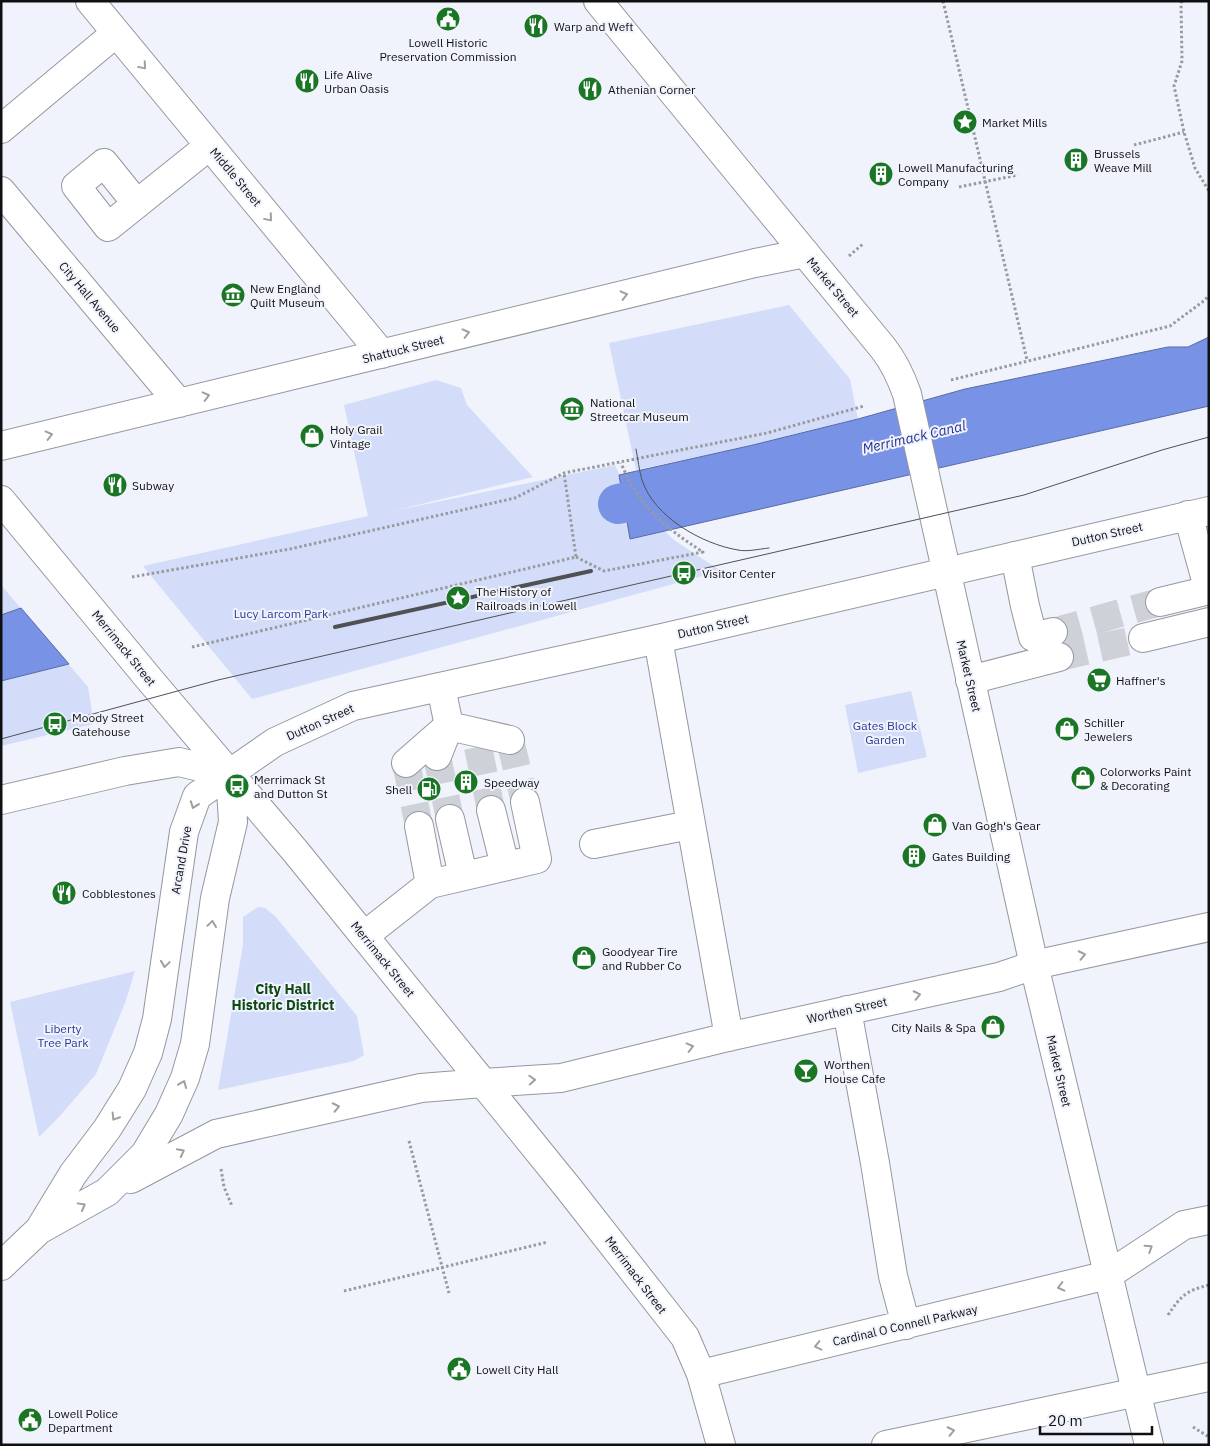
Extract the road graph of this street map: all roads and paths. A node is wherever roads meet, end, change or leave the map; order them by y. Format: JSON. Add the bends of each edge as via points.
{"nodes":[{"id":1,"x":90,"y":1,"type":"edge"},
{"id":2,"x":598,"y":1,"type":"edge"},
{"id":3,"x":943,"y":1,"type":"edge"},
{"id":4,"x":1182,"y":1,"type":"edge"},
{"id":5,"x":116,"y":33,"type":"junction"},
{"id":6,"x":1,"y":129,"type":"edge"},
{"id":7,"x":1184,"y":132,"type":"junction"},
{"id":8,"x":1134,"y":144,"type":"dead end"},
{"id":9,"x":209,"y":146,"type":"junction"},
{"id":10,"x":1018,"y":175,"type":"dead end"},
{"id":11,"x":985,"y":182,"type":"junction"},
{"id":12,"x":959,"y":187,"type":"dead end"},
{"id":13,"x":1,"y":191,"type":"edge"},
{"id":14,"x":1209,"y":191,"type":"edge"},
{"id":15,"x":137,"y":204,"type":"dead end"},
{"id":16,"x":864,"y":244,"type":"dead end"},
{"id":17,"x":805,"y":253,"type":"junction"},
{"id":18,"x":852,"y":253,"type":"dead end"},
{"id":19,"x":1209,"y":295,"type":"edge"},
{"id":20,"x":382,"y":354,"type":"junction"},
{"id":21,"x":1027,"y":360,"type":"junction"},
{"id":22,"x":951,"y":380,"type":"dead end"},
{"id":23,"x":179,"y":403,"type":"junction"},
{"id":24,"x":864,"y":406,"type":"dead end"},
{"id":25,"x":1,"y":446,"type":"edge"},
{"id":26,"x":621,"y":463,"type":"junction"},
{"id":27,"x":564,"y":473,"type":"junction"},
{"id":28,"x":1,"y":500,"type":"edge"},
{"id":29,"x":1198,"y":513,"type":"edge"},
{"id":30,"x":1015,"y":556,"type":"junction"},
{"id":31,"x":576,"y":558,"type":"junction"},
{"id":32,"x":946,"y":572,"type":"junction"},
{"id":33,"x":132,"y":577,"type":"dead end"},
{"id":34,"x":1209,"y":590,"type":"edge"},
{"id":35,"x":1160,"y":602,"type":"tunnel mouth"},
{"id":36,"x":1209,"y":622,"type":"edge"},
{"id":37,"x":1143,"y":638,"type":"tunnel mouth"},
{"id":38,"x":658,"y":639,"type":"junction"},
{"id":39,"x":192,"y":648,"type":"dead end"},
{"id":40,"x":970,"y":680,"type":"junction"},
{"id":41,"x":441,"y":687,"type":"junction"},
{"id":42,"x":449,"y":726,"type":"junction"},
{"id":43,"x":510,"y":740,"type":"dead end"},
{"id":44,"x":478,"y":747,"type":"tunnel mouth"},
{"id":45,"x":436,"y":756,"type":"tunnel mouth"},
{"id":46,"x":406,"y":762,"type":"dead end"},
{"id":47,"x":230,"y":774,"type":"junction"},
{"id":48,"x":1,"y":800,"type":"edge"},
{"id":49,"x":525,"y":802,"type":"tunnel mouth"},
{"id":50,"x":491,"y":810,"type":"tunnel mouth"},
{"id":51,"x":450,"y":818,"type":"tunnel mouth"},
{"id":52,"x":690,"y":825,"type":"junction"},
{"id":53,"x":419,"y":826,"type":"tunnel mouth"},
{"id":54,"x":594,"y":844,"type":"dead end"},
{"id":55,"x":505,"y":866,"type":"junction"},
{"id":56,"x":464,"y":875,"type":"junction"},
{"id":57,"x":430,"y":884,"type":"junction"},
{"id":58,"x":1209,"y":927,"type":"edge"},
{"id":59,"x":364,"y":936,"type":"junction"},
{"id":60,"x":1034,"y":965,"type":"junction"},
{"id":61,"x":846,"y":1010,"type":"junction"},
{"id":62,"x":728,"y":1037,"type":"junction"},
{"id":63,"x":483,"y":1083,"type":"junction"},
{"id":64,"x":410,"y":1141,"type":"dead end"},
{"id":65,"x":221,"y":1169,"type":"dead end"},
{"id":66,"x":107,"y":1192,"type":"junction"},
{"id":67,"x":232,"y":1206,"type":"dead end"},
{"id":68,"x":1209,"y":1220,"type":"edge"},
{"id":69,"x":39,"y":1230,"type":"junction"},
{"id":70,"x":548,"y":1242,"type":"dead end"},
{"id":71,"x":1,"y":1266,"type":"edge"},
{"id":72,"x":443,"y":1267,"type":"junction"},
{"id":73,"x":1108,"y":1275,"type":"junction"},
{"id":74,"x":1209,"y":1285,"type":"edge"},
{"id":75,"x":344,"y":1291,"type":"dead end"},
{"id":76,"x":449,"y":1293,"type":"dead end"},
{"id":77,"x":1168,"y":1315,"type":"dead end"},
{"id":78,"x":906,"y":1325,"type":"junction"},
{"id":79,"x":702,"y":1374,"type":"junction"},
{"id":80,"x":1209,"y":1377,"type":"edge"},
{"id":81,"x":1136,"y":1393,"type":"junction"},
{"id":82,"x":1193,"y":1428,"type":"dead end"},
{"id":83,"x":1209,"y":1437,"type":"edge"},
{"id":84,"x":721,"y":1445,"type":"edge"},
{"id":85,"x":886,"y":1445,"type":"edge"},
{"id":86,"x":1149,"y":1445,"type":"edge"}],
"edges":[{"from":1,"to":5,"type":"main road","name":"Middle Street"},
{"from":2,"to":17,"type":"main road","name":"Market Street"},
{"from":3,"to":11,"type":"path"},
{"from":4,"to":7,"type":"path","via":[[1182,61],[1174,86]]},
{"from":5,"to":6,"type":"main road"},
{"from":5,"to":9,"type":"main road","name":"Middle Street","one_way":true},
{"from":7,"to":8,"type":"path"},
{"from":7,"to":14,"type":"path","via":[[1195,168]]},
{"from":9,"to":15,"type":"main road"},
{"from":9,"to":20,"type":"main road","name":"Middle Street","one_way":true},
{"from":10,"to":11,"type":"path"},
{"from":11,"to":12,"type":"path"},
{"from":11,"to":21,"type":"path"},
{"from":13,"to":23,"type":"main road","name":"City Hall Avenue"},
{"from":16,"to":18,"type":"path"},
{"from":20,"to":17,"type":"main road","name":"Shattuck Street","one_way":true},
{"from":17,"to":32,"type":"main road","name":"Market Street","via":[[891,358],[902,381]]},
{"from":19,"to":21,"type":"path","via":[[1170,326]]},
{"from":23,"to":20,"type":"main road","name":"Shattuck Street","one_way":true},
{"from":21,"to":22,"type":"path"},
{"from":25,"to":23,"type":"main road","name":"Shattuck Street","one_way":true},
{"from":24,"to":26,"type":"path","via":[[767,433]]},
{"from":26,"to":27,"type":"path"},
{"from":26,"to":31,"type":"path","via":[[644,504],[673,533],[703,552],[604,571]]},
{"from":27,"to":31,"type":"path"},
{"from":27,"to":33,"type":"path","via":[[515,498],[290,549]]},
{"from":28,"to":47,"type":"main road","name":"Merrimack Street"},
{"from":29,"to":30,"type":"main road","name":"Dutton Street"},
{"from":29,"to":34,"type":"main road"},
{"from":30,"to":32,"type":"main road","name":"Dutton Street"},
{"from":30,"to":40,"type":"main road","via":[[1025,606],[1046,647]]},
{"from":31,"to":39,"type":"path"},
{"from":32,"to":38,"type":"main road","name":"Dutton Street"},
{"from":32,"to":40,"type":"main road","name":"Market Street"},
{"from":34,"to":35,"type":"main road"},
{"from":36,"to":37,"type":"main road"},
{"from":38,"to":41,"type":"main road","name":"Dutton Street"},
{"from":38,"to":52,"type":"main road"},
{"from":40,"to":60,"type":"main road","name":"Market Street"},
{"from":41,"to":42,"type":"main road"},
{"from":41,"to":47,"type":"main road","name":"Dutton Street","via":[[353,706],[275,742]]},
{"from":42,"to":43,"type":"main road"},
{"from":42,"to":44,"type":"main road"},
{"from":42,"to":45,"type":"main road"},
{"from":42,"to":46,"type":"main road"},
{"from":47,"to":48,"type":"main road","via":[[179,762]]},
{"from":47,"to":59,"type":"main road","name":"Merrimack Street"},
{"from":66,"to":47,"type":"main road","name":"Arcand Drive","one_way":true,"via":[[145,1154],[170,1114],[185,1078],[194,1044],[215,898],[234,822]]},
{"from":47,"to":69,"type":"main road","name":"Arcand Drive","one_way":true,"via":[[197,796],[184,832],[157,1019],[148,1054],[108,1129],[73,1174]]},
{"from":49,"to":55,"type":"main road","via":[[536,859]]},
{"from":50,"to":55,"type":"main road"},
{"from":51,"to":56,"type":"main road"},
{"from":52,"to":54,"type":"main road"},
{"from":52,"to":62,"type":"main road"},
{"from":53,"to":57,"type":"main road"},
{"from":55,"to":56,"type":"main road"},
{"from":56,"to":57,"type":"main road"},
{"from":57,"to":59,"type":"main road"},
{"from":60,"to":58,"type":"main road","name":"Worthen Street","one_way":true},
{"from":59,"to":63,"type":"main road","name":"Merrimack Street"},
{"from":61,"to":60,"type":"main road","name":"Worthen Street","one_way":true,"via":[[999,977]]},
{"from":60,"to":73,"type":"main road","name":"Market Street"},
{"from":61,"to":62,"type":"main road","name":"Worthen Street"},
{"from":61,"to":78,"type":"main road","via":[[893,1276]]},
{"from":63,"to":62,"type":"main road","name":"Worthen Street","one_way":true,"via":[[561,1078]]},
{"from":66,"to":63,"type":"main road","name":"Arcand Drive","one_way":true,"via":[[216,1134],[421,1088]]},
{"from":63,"to":79,"type":"main road","name":"Merrimack Street","via":[[684,1338]]},
{"from":64,"to":72,"type":"path"},
{"from":65,"to":67,"type":"path"},
{"from":69,"to":66,"type":"main road","name":"Arcand Drive","one_way":true},
{"from":73,"to":68,"type":"main road","name":"Cardinal O Connell Parkway","one_way":true,"via":[[1184,1225]]},
{"from":69,"to":71,"type":"main road","name":"Arcand Drive"},
{"from":70,"to":72,"type":"path"},
{"from":72,"to":75,"type":"path"},
{"from":72,"to":76,"type":"path"},
{"from":73,"to":78,"type":"main road","name":"Cardinal O Connell Parkway","one_way":true},
{"from":73,"to":81,"type":"main road","name":"Market Street"},
{"from":74,"to":77,"type":"path","via":[[1180,1297]]},
{"from":78,"to":79,"type":"main road","name":"Cardinal O Connell Parkway","one_way":true},
{"from":79,"to":84,"type":"main road","name":"Merrimack Street"},
{"from":80,"to":81,"type":"main road"},
{"from":85,"to":81,"type":"main road","one_way":true},
{"from":81,"to":86,"type":"main road","name":"Market Street"},
{"from":82,"to":83,"type":"path"}]}
